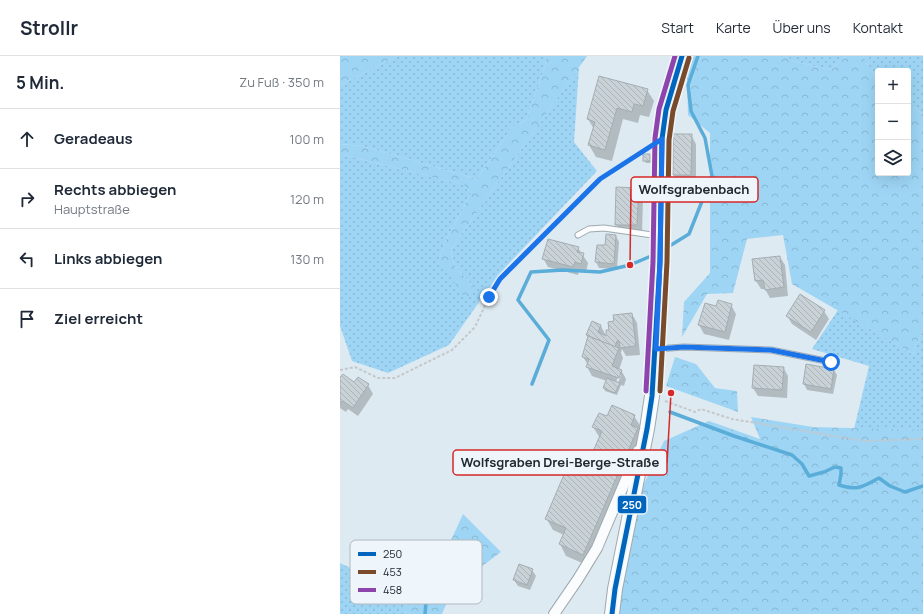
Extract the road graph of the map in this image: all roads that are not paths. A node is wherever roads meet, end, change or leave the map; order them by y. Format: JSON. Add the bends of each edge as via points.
{"nodes":[{"id":1,"x":682,"y":56,"type":"edge"},
{"id":2,"x":578,"y":235,"type":"dead end"},
{"id":3,"x":660,"y":241,"type":"junction"},
{"id":4,"x":656,"y":349,"type":"junction"},
{"id":5,"x":831,"y":362,"type":"dead end"},
{"id":6,"x":647,"y":429,"type":"junction"},
{"id":7,"x":554,"y":614,"type":"edge"},
{"id":8,"x":612,"y":614,"type":"edge"}],
"edges":[{"from":1,"to":3,"type":"main road","via":[[666,110],[662,139]]},
{"from":2,"to":3,"type":"lane","via":[[589,229],[604,228]]},
{"from":3,"to":4,"type":"main road"},
{"from":4,"to":5,"type":"lane","via":[[684,347],[771,350]]},
{"from":4,"to":6,"type":"main road"},
{"from":6,"to":7,"type":"street","via":[[597,548]]},
{"from":6,"to":8,"type":"main road"}]}
